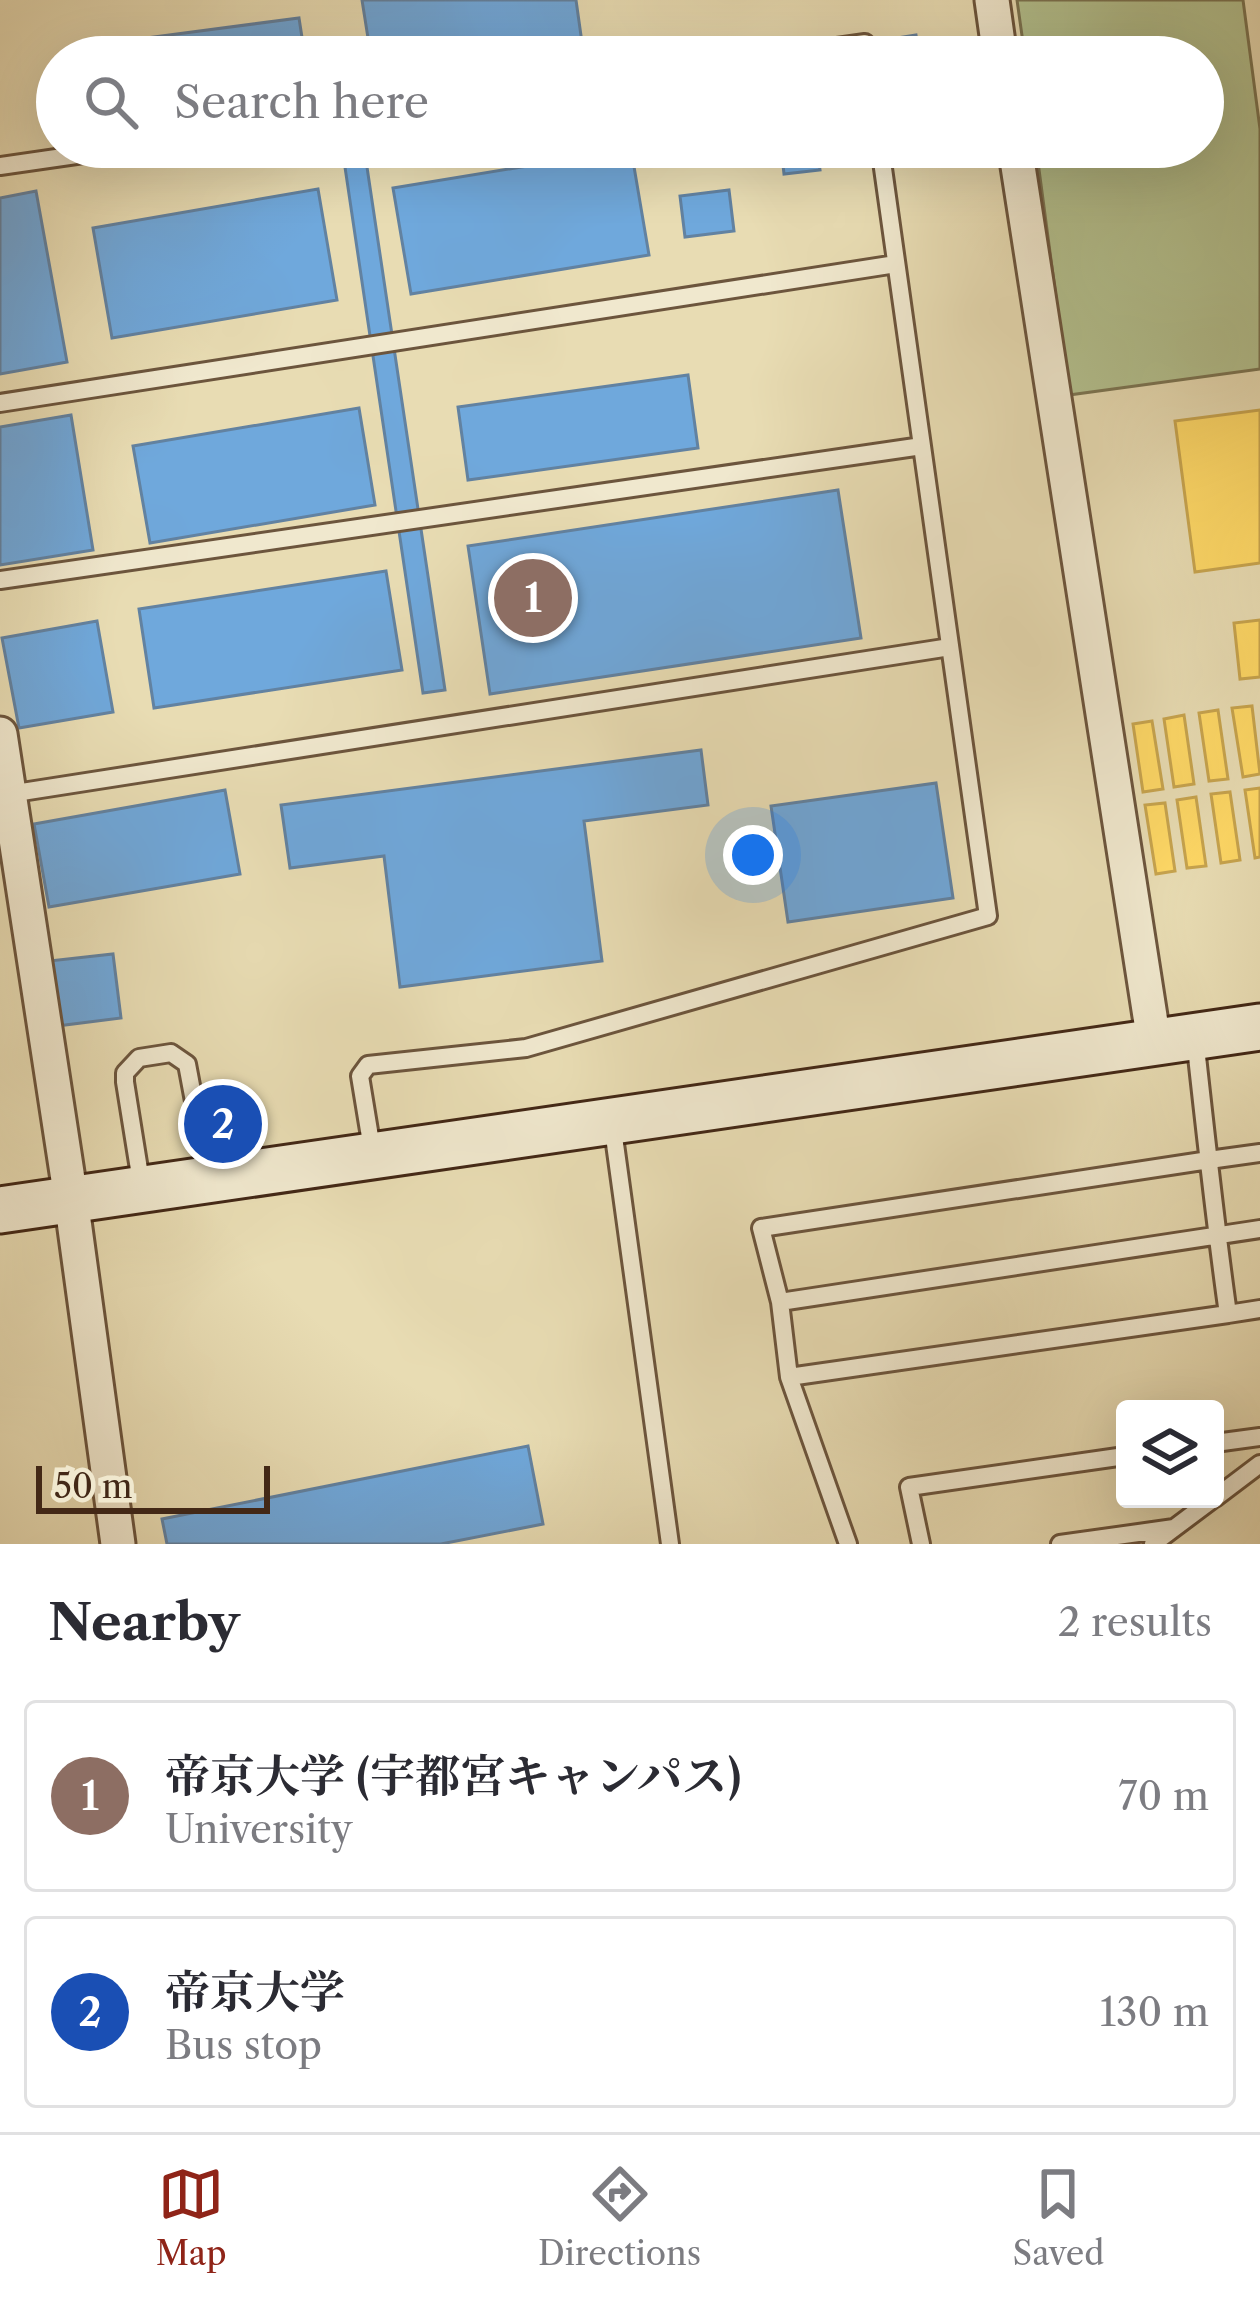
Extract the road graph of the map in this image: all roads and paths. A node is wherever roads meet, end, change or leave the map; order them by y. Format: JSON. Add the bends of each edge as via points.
{"nodes":[{"id":1,"x":992,"y":0,"type":"edge"},
{"id":2,"x":997,"y":36,"type":"edge"},
{"id":3,"x":36,"y":161,"type":"edge"},
{"id":4,"x":0,"y":166,"type":"edge"},
{"id":5,"x":883,"y":168,"type":"edge"},
{"id":6,"x":1019,"y":168,"type":"edge"},
{"id":7,"x":896,"y":264,"type":"junction"},
{"id":8,"x":0,"y":403,"type":"edge"},
{"id":9,"x":922,"y":446,"type":"junction"},
{"id":10,"x":0,"y":580,"type":"edge"},
{"id":11,"x":950,"y":647,"type":"junction"},
{"id":12,"x":0,"y":734,"type":"edge"},
{"id":13,"x":9,"y":794,"type":"junction"},
{"id":14,"x":1260,"y":1027,"type":"edge"},
{"id":15,"x":1174,"y":1040,"type":"junction"},
{"id":16,"x":612,"y":1121,"type":"junction"},
{"id":17,"x":1260,"y":1153,"type":"edge"},
{"id":18,"x":373,"y":1156,"type":"junction"},
{"id":19,"x":1209,"y":1160,"type":"junction"},
{"id":20,"x":208,"y":1180,"type":"junction"},
{"id":21,"x":142,"y":1189,"type":"junction"},
{"id":22,"x":71,"y":1199,"type":"junction"},
{"id":23,"x":0,"y":1210,"type":"edge"},
{"id":24,"x":1260,"y":1229,"type":"edge"},
{"id":25,"x":1217,"y":1235,"type":"junction"},
{"id":26,"x":780,"y":1301,"type":"junction"},
{"id":27,"x":1260,"y":1309,"type":"edge"},
{"id":28,"x":1228,"y":1314,"type":"junction"},
{"id":29,"x":789,"y":1377,"type":"junction"},
{"id":30,"x":1260,"y":1437,"type":"edge"},
{"id":31,"x":1224,"y":1442,"type":"edge"},
{"id":32,"x":1116,"y":1457,"type":"edge"},
{"id":33,"x":1260,"y":1464,"type":"edge"},
{"id":34,"x":1224,"y":1491,"type":"edge"},
{"id":35,"x":1201,"y":1508,"type":"edge"},
{"id":36,"x":1174,"y":1528,"type":"junction"},
{"id":37,"x":118,"y":1544,"type":"edge"},
{"id":38,"x":670,"y":1544,"type":"edge"},
{"id":39,"x":848,"y":1544,"type":"edge"},
{"id":40,"x":921,"y":1544,"type":"edge"},
{"id":41,"x":1060,"y":1544,"type":"edge"},
{"id":42,"x":1153,"y":1544,"type":"edge"}],
"edges":[{"from":1,"to":2,"type":"street"},
{"from":3,"to":4,"type":"lane"},
{"from":5,"to":7,"type":"lane"},
{"from":6,"to":15,"type":"street"},
{"from":7,"to":8,"type":"lane"},
{"from":7,"to":9,"type":"lane"},
{"from":9,"to":10,"type":"lane"},
{"from":9,"to":11,"type":"lane"},
{"from":11,"to":13,"type":"lane"},
{"from":11,"to":18,"type":"lane","via":[[988,916],[526,1048],[368,1065],[360,1076]]},
{"from":12,"to":13,"type":"street"},
{"from":13,"to":22,"type":"street"},
{"from":14,"to":15,"type":"street"},
{"from":15,"to":16,"type":"street"},
{"from":15,"to":19,"type":"lane"},
{"from":16,"to":18,"type":"street"},
{"from":16,"to":38,"type":"lane"},
{"from":17,"to":19,"type":"lane"},
{"from":18,"to":20,"type":"street"},
{"from":19,"to":25,"type":"lane"},
{"from":19,"to":26,"type":"lane","via":[[761,1228]]},
{"from":20,"to":21,"type":"street"},
{"from":20,"to":21,"type":"lane","via":[[187,1064],[171,1053],[139,1058],[125,1073]]},
{"from":21,"to":22,"type":"street"},
{"from":22,"to":23,"type":"street"},
{"from":22,"to":37,"type":"street"},
{"from":24,"to":25,"type":"lane"},
{"from":25,"to":26,"type":"lane"},
{"from":25,"to":28,"type":"lane"},
{"from":26,"to":29,"type":"lane"},
{"from":27,"to":28,"type":"lane"},
{"from":28,"to":29,"type":"lane"},
{"from":29,"to":39,"type":"lane"},
{"from":30,"to":31,"type":"lane"},
{"from":32,"to":40,"type":"lane","via":[[909,1487]]},
{"from":33,"to":34,"type":"lane"},
{"from":35,"to":36,"type":"lane"},
{"from":36,"to":41,"type":"lane"},
{"from":36,"to":42,"type":"lane"}]}
